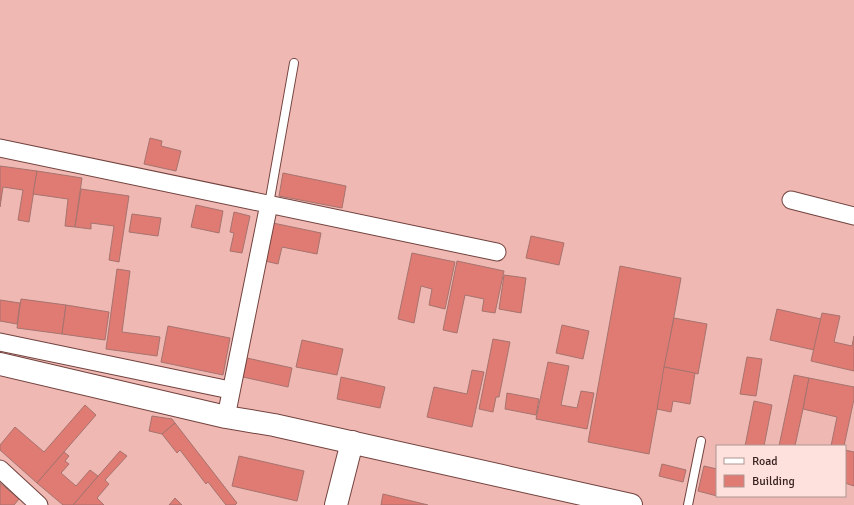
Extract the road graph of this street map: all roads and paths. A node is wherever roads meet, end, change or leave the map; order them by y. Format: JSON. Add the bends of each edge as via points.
{"nodes":[{"id":1,"x":294,"y":63,"type":"dead end"},
{"id":2,"x":0,"y":148,"type":"edge"},
{"id":3,"x":791,"y":200,"type":"dead end"},
{"id":4,"x":269,"y":204,"type":"junction"},
{"id":5,"x":854,"y":216,"type":"edge"},
{"id":6,"x":497,"y":252,"type":"dead end"},
{"id":7,"x":0,"y":342,"type":"edge"},
{"id":8,"x":0,"y":364,"type":"edge"},
{"id":9,"x":230,"y":390,"type":"junction"},
{"id":10,"x":226,"y":417,"type":"junction"},
{"id":11,"x":701,"y":441,"type":"dead end"},
{"id":12,"x":352,"y":442,"type":"junction"},
{"id":13,"x":0,"y":469,"type":"edge"},
{"id":14,"x":39,"y":505,"type":"edge"},
{"id":15,"x":336,"y":505,"type":"edge"},
{"id":16,"x":631,"y":505,"type":"edge"},
{"id":17,"x":688,"y":505,"type":"edge"}],
"edges":[{"from":1,"to":4,"type":"lane"},
{"from":2,"to":4,"type":"street"},
{"from":3,"to":5,"type":"street"},
{"from":4,"to":6,"type":"street"},
{"from":4,"to":9,"type":"street"},
{"from":7,"to":9,"type":"street"},
{"from":8,"to":10,"type":"main road"},
{"from":9,"to":10,"type":"street"},
{"from":10,"to":12,"type":"main road"},
{"from":11,"to":17,"type":"lane"},
{"from":12,"to":15,"type":"main road"},
{"from":12,"to":16,"type":"main road"},
{"from":13,"to":14,"type":"street"}]}
